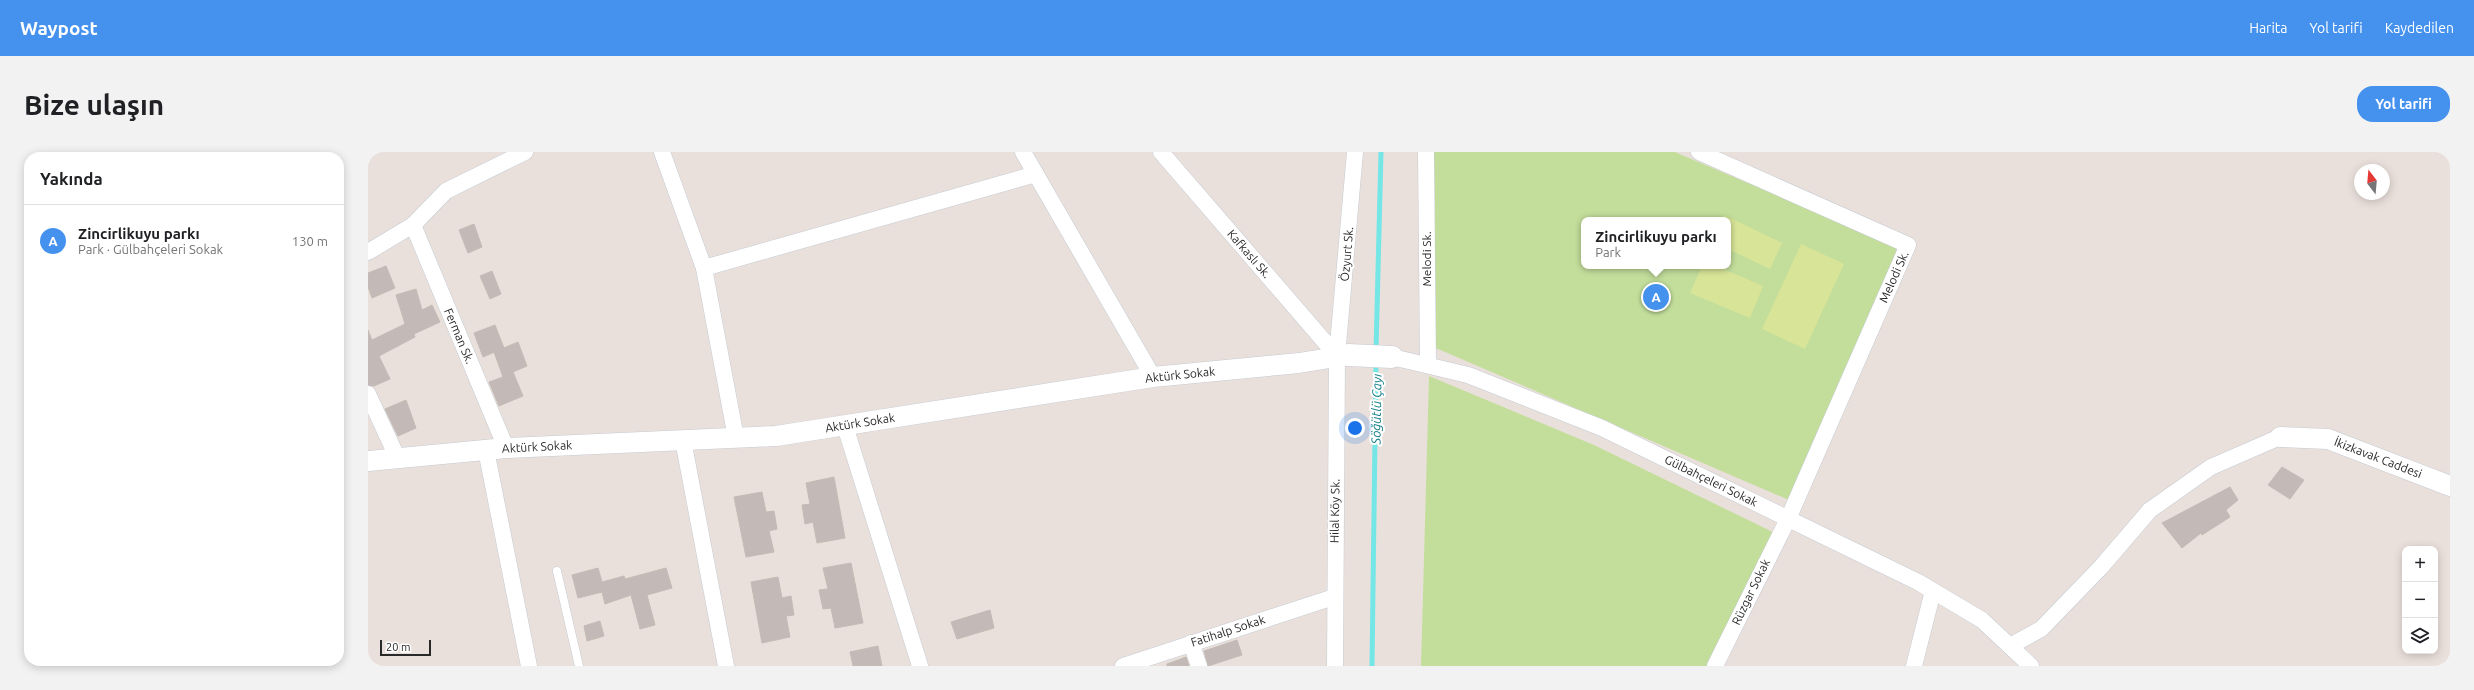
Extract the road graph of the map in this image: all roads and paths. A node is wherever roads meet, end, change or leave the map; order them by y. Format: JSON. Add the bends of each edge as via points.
{"nodes":[{"id":1,"x":525,"y":152,"type":"edge"},
{"id":2,"x":662,"y":152,"type":"edge"},
{"id":3,"x":1023,"y":152,"type":"edge"},
{"id":4,"x":1161,"y":152,"type":"edge"},
{"id":5,"x":1355,"y":152,"type":"edge"},
{"id":6,"x":1426,"y":152,"type":"edge"},
{"id":7,"x":1698,"y":152,"type":"edge"},
{"id":8,"x":1036,"y":174,"type":"junction"},
{"id":9,"x":413,"y":225,"type":"junction"},
{"id":10,"x":368,"y":252,"type":"edge"},
{"id":11,"x":704,"y":268,"type":"junction"},
{"id":12,"x":1343,"y":355,"type":"junction"},
{"id":13,"x":1392,"y":357,"type":"joint"},
{"id":14,"x":1428,"y":365,"type":"junction"},
{"id":15,"x":1153,"y":377,"type":"junction"},
{"id":16,"x":368,"y":394,"type":"edge"},
{"id":17,"x":845,"y":426,"type":"junction"},
{"id":18,"x":2280,"y":437,"type":"joint"},
{"id":19,"x":736,"y":438,"type":"junction"},
{"id":20,"x":683,"y":440,"type":"junction"},
{"id":21,"x":496,"y":449,"type":"junction"},
{"id":22,"x":397,"y":457,"type":"junction"},
{"id":23,"x":368,"y":461,"type":"edge"},
{"id":24,"x":2450,"y":486,"type":"edge"},
{"id":25,"x":1788,"y":519,"type":"junction"},
{"id":26,"x":557,"y":571,"type":"dead end"},
{"id":27,"x":1933,"y":591,"type":"junction"},
{"id":28,"x":1334,"y":597,"type":"junction"},
{"id":29,"x":1191,"y":643,"type":"junction"},
{"id":30,"x":2010,"y":646,"type":"junction"},
{"id":31,"x":529,"y":666,"type":"edge"},
{"id":32,"x":579,"y":666,"type":"edge"},
{"id":33,"x":726,"y":666,"type":"edge"},
{"id":34,"x":920,"y":666,"type":"edge"},
{"id":35,"x":1123,"y":666,"type":"edge"},
{"id":36,"x":1199,"y":666,"type":"edge"},
{"id":37,"x":1335,"y":666,"type":"edge"},
{"id":38,"x":1715,"y":666,"type":"edge"},
{"id":39,"x":1914,"y":666,"type":"edge"},
{"id":40,"x":2031,"y":666,"type":"edge"}],
"edges":[{"from":1,"to":9,"type":"street","via":[[446,191]]},
{"from":2,"to":11,"type":"street"},
{"from":3,"to":8,"type":"street"},
{"from":4,"to":12,"type":"street","name":"Kafkaslı Sk."},
{"from":5,"to":12,"type":"street","name":"Özyurt Sk."},
{"from":6,"to":14,"type":"street","name":"Melodi Sk."},
{"from":7,"to":25,"type":"street","name":"Melodi Sk.","via":[[1908,245]]},
{"from":8,"to":11,"type":"street"},
{"from":8,"to":15,"type":"street"},
{"from":9,"to":10,"type":"street"},
{"from":9,"to":21,"type":"street","name":"Ferman Sk."},
{"from":11,"to":19,"type":"street"},
{"from":12,"to":13,"type":"main road"},
{"from":12,"to":15,"type":"street","name":"Aktürk Sokak"},
{"from":12,"to":28,"type":"street","name":"Hilal Köy Sk."},
{"from":13,"to":14,"type":"street","name":"Gülbahçeleri Sokak"},
{"from":14,"to":25,"type":"street","name":"Gülbahçeleri Sokak","via":[[1468,376],[1602,428]]},
{"from":15,"to":17,"type":"street","name":"Aktürk Sokak"},
{"from":16,"to":22,"type":"street"},
{"from":17,"to":19,"type":"street","name":"Aktürk Sokak","via":[[776,436]]},
{"from":17,"to":34,"type":"street"},
{"from":18,"to":24,"type":"street","name":"İkizkavak Caddesi","via":[[2328,440]]},
{"from":18,"to":30,"type":"street","via":[[2211,467],[2150,510],[2101,567],[2041,629]]},
{"from":19,"to":20,"type":"street","name":"Aktürk Sokak"},
{"from":20,"to":21,"type":"street","name":"Aktürk Sokak"},
{"from":20,"to":33,"type":"street"},
{"from":21,"to":22,"type":"street","name":"Aktürk Sokak"},
{"from":21,"to":31,"type":"street","name":"Ferman Sk."},
{"from":22,"to":23,"type":"street","name":"Aktürk Sokak"},
{"from":25,"to":27,"type":"street","name":"Gülbahçeleri Sokak"},
{"from":25,"to":38,"type":"street","name":"Rüzgar Sokak"},
{"from":26,"to":32,"type":"lane"},
{"from":27,"to":30,"type":"street","name":"Gülbahçeleri Sokak","via":[[1982,620]]},
{"from":27,"to":39,"type":"street"},
{"from":28,"to":29,"type":"street","name":"Fatihalp Sokak"},
{"from":28,"to":37,"type":"street","name":"Hilal Köy Sk."},
{"from":29,"to":35,"type":"street","name":"Fatihalp Sokak"},
{"from":29,"to":36,"type":"street"},
{"from":30,"to":40,"type":"street","name":"Gülbahçeleri Sokak"}]}
